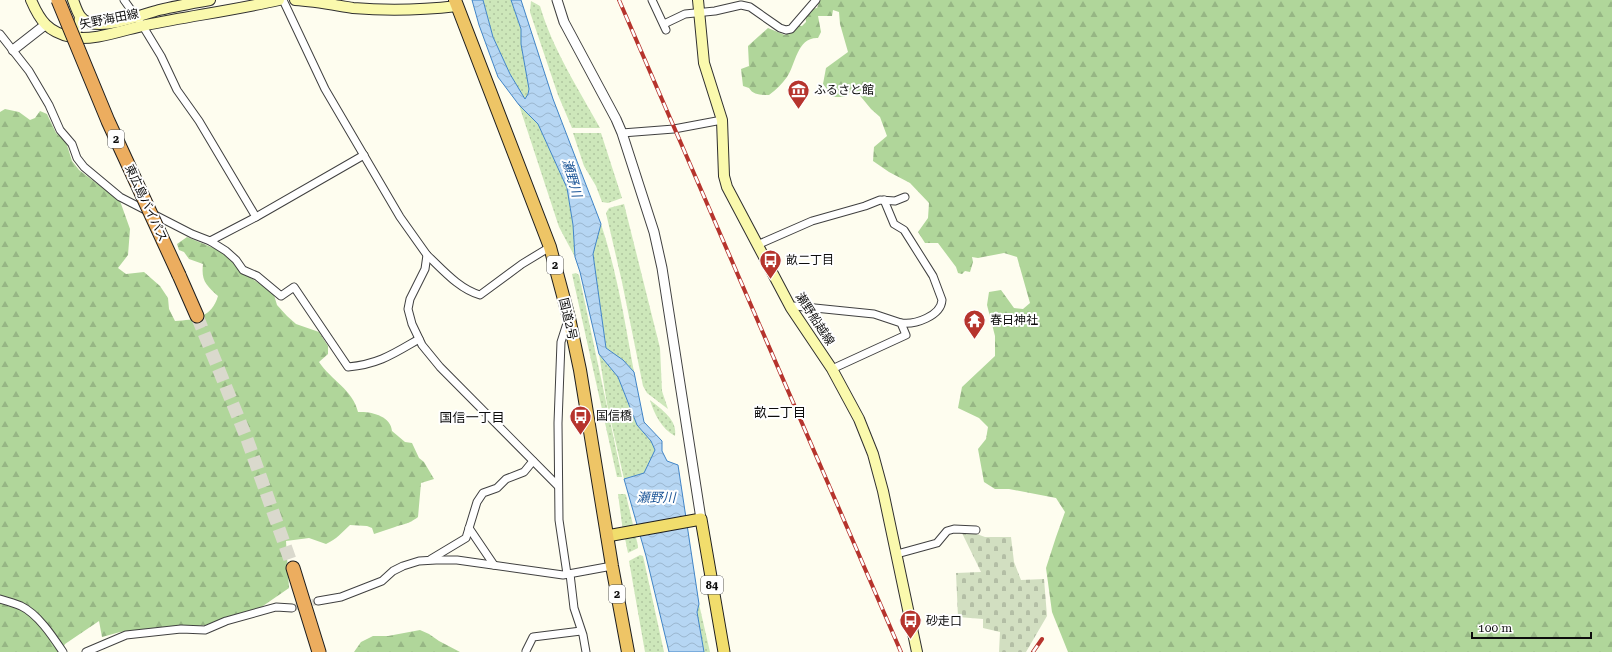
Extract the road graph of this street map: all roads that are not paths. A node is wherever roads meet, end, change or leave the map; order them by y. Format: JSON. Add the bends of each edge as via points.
{"nodes":[{"id":1,"x":32,"y":0,"type":"edge"},
{"id":2,"x":58,"y":0,"type":"edge"},
{"id":3,"x":73,"y":0,"type":"edge"},
{"id":4,"x":124,"y":0,"type":"edge"},
{"id":5,"x":210,"y":0,"type":"edge"},
{"id":6,"x":279,"y":0,"type":"edge"},
{"id":7,"x":283,"y":0,"type":"edge"},
{"id":8,"x":295,"y":0,"type":"edge"},
{"id":9,"x":557,"y":0,"type":"edge"},
{"id":10,"x":652,"y":0,"type":"edge"},
{"id":11,"x":698,"y":0,"type":"edge"},
{"id":12,"x":816,"y":0,"type":"edge"},
{"id":13,"x":456,"y":3,"type":"edge"},
{"id":14,"x":699,"y":13,"type":"junction"},
{"id":15,"x":135,"y":16,"type":"junction"},
{"id":16,"x":80,"y":17,"type":"junction"},
{"id":17,"x":45,"y":26,"type":"junction"},
{"id":18,"x":143,"y":26,"type":"junction"},
{"id":19,"x":0,"y":34,"type":"edge"},
{"id":20,"x":65,"y":35,"type":"junction"},
{"id":21,"x":3,"y":43,"type":"edge"},
{"id":22,"x":13,"y":50,"type":"junction"},
{"id":23,"x":722,"y":120,"type":"junction"},
{"id":24,"x":622,"y":133,"type":"junction"},
{"id":25,"x":364,"y":155,"type":"junction"},
{"id":26,"x":905,"y":197,"type":"dead end"},
{"id":27,"x":884,"y":200,"type":"junction"},
{"id":28,"x":256,"y":217,"type":"junction"},
{"id":29,"x":210,"y":241,"type":"junction"},
{"id":30,"x":757,"y":245,"type":"junction"},
{"id":31,"x":550,"y":248,"type":"junction"},
{"id":32,"x":427,"y":255,"type":"junction"},
{"id":33,"x":791,"y":308,"type":"junction"},
{"id":34,"x":197,"y":316,"type":"tunnel mouth"},
{"id":35,"x":569,"y":318,"type":"junction"},
{"id":36,"x":902,"y":323,"type":"junction"},
{"id":37,"x":419,"y":339,"type":"junction"},
{"id":38,"x":832,"y":368,"type":"junction"},
{"id":39,"x":533,"y":461,"type":"junction"},
{"id":40,"x":558,"y":486,"type":"junction"},
{"id":41,"x":698,"y":519,"type":"junction"},
{"id":42,"x":469,"y":528,"type":"junction"},
{"id":43,"x":976,"y":530,"type":"dead end"},
{"id":44,"x":607,"y":536,"type":"junction"},
{"id":45,"x":897,"y":554,"type":"junction"},
{"id":46,"x":429,"y":560,"type":"junction"},
{"id":47,"x":494,"y":565,"type":"junction"},
{"id":48,"x":612,"y":566,"type":"junction"},
{"id":49,"x":293,"y":568,"type":"tunnel mouth"},
{"id":50,"x":568,"y":574,"type":"junction"},
{"id":51,"x":0,"y":599,"type":"edge"},
{"id":52,"x":318,"y":601,"type":"tunnel mouth"},
{"id":53,"x":292,"y":608,"type":"tunnel mouth"},
{"id":54,"x":581,"y":631,"type":"junction"},
{"id":55,"x":526,"y":651,"type":"dead end"},
{"id":56,"x":63,"y":652,"type":"edge"},
{"id":57,"x":86,"y":652,"type":"edge"},
{"id":58,"x":320,"y":652,"type":"edge"},
{"id":59,"x":586,"y":652,"type":"edge"},
{"id":60,"x":628,"y":652,"type":"edge"},
{"id":61,"x":724,"y":652,"type":"edge"},
{"id":62,"x":917,"y":652,"type":"edge"}],
"edges":[{"from":1,"to":17,"type":"main road"},
{"from":2,"to":34,"type":"highway","name":"東広島バイパス","number":"2","bridge":true,"via":[[108,121]]},
{"from":3,"to":16,"type":"main road","name":"矢野海田線"},
{"from":4,"to":15,"type":"street"},
{"from":5,"to":15,"type":"main road","name":"矢野海田線"},
{"from":6,"to":18,"type":"main road","name":"矢野海田線"},
{"from":7,"to":25,"type":"street","via":[[325,89]]},
{"from":8,"to":13,"type":"main road","via":[[392,10],[435,9]]},
{"from":9,"to":24,"type":"street","via":[[564,22]]},
{"from":10,"to":14,"type":"street","via":[[665,27],[685,14]]},
{"from":11,"to":14,"type":"main road","name":"瀬野船越線"},
{"from":12,"to":14,"type":"street","via":[[791,28],[786,30],[746,5]]},
{"from":13,"to":31,"type":"highway","name":"国道2号","number":"2"},
{"from":14,"to":23,"type":"main road","name":"瀬野船越線","via":[[704,63]]},
{"from":15,"to":16,"type":"main road","name":"矢野海田線","via":[[97,24]]},
{"from":15,"to":18,"type":"street"},
{"from":16,"to":20,"type":"main road","via":[[75,33]]},
{"from":17,"to":20,"type":"main road","name":"矢野海田線"},
{"from":17,"to":22,"type":"street"},
{"from":18,"to":20,"type":"main road","name":"矢野海田線","via":[[94,37],[76,38]]},
{"from":18,"to":28,"type":"street","via":[[177,90],[199,121]]},
{"from":19,"to":21,"type":"street"},
{"from":21,"to":22,"type":"street"},
{"from":22,"to":29,"type":"street","via":[[29,71],[60,130],[72,144],[77,158],[84,167],[120,197]]},
{"from":23,"to":24,"type":"street","via":[[674,129]]},
{"from":23,"to":30,"type":"main road","name":"瀬野船越線","via":[[724,176],[733,200]]},
{"from":24,"to":41,"type":"street","via":[[654,232],[662,268]]},
{"from":25,"to":28,"type":"street"},
{"from":25,"to":32,"type":"street","via":[[400,217]]},
{"from":26,"to":27,"type":"street","via":[[896,201]]},
{"from":27,"to":30,"type":"street","via":[[812,221]]},
{"from":27,"to":36,"type":"street","via":[[894,224],[904,230],[932,276],[942,300],[938,309],[924,320]]},
{"from":28,"to":29,"type":"street"},
{"from":29,"to":37,"type":"street","via":[[226,251],[243,270],[257,276],[281,296],[294,287],[348,367],[377,362]]},
{"from":30,"to":33,"type":"main road","name":"瀬野船越線"},
{"from":31,"to":32,"type":"street","via":[[522,264],[480,295],[450,277]]},
{"from":31,"to":35,"type":"highway","name":"国道2号","number":"2"},
{"from":32,"to":37,"type":"street","via":[[425,269],[410,299],[408,309]]},
{"from":33,"to":36,"type":"street","via":[[795,306],[874,314]]},
{"from":33,"to":38,"type":"main road","name":"瀬野船越線"},
{"from":35,"to":40,"type":"street","via":[[561,342]]},
{"from":35,"to":44,"type":"highway","name":"国道2号","number":"2"},
{"from":36,"to":38,"type":"street","via":[[906,335]]},
{"from":37,"to":39,"type":"street","via":[[440,367]]},
{"from":38,"to":45,"type":"main road","name":"瀬野船越線","via":[[859,419],[873,454]]},
{"from":39,"to":40,"type":"street"},
{"from":39,"to":42,"type":"street","via":[[524,472],[506,479],[498,488],[482,493]]},
{"from":40,"to":50,"type":"street","via":[[559,520]]},
{"from":41,"to":44,"type":"main road"},
{"from":41,"to":61,"type":"main road","number":"84"},
{"from":42,"to":46,"type":"street","via":[[466,538]]},
{"from":42,"to":47,"type":"street"},
{"from":43,"to":45,"type":"street","via":[[947,531],[937,543]]},
{"from":44,"to":48,"type":"highway","name":"国道2号","number":"2"},
{"from":45,"to":62,"type":"main road","name":"瀬野船越線"},
{"from":46,"to":47,"type":"street","via":[[457,560]]},
{"from":46,"to":52,"type":"street","via":[[403,566],[382,581],[341,597]]},
{"from":47,"to":50,"type":"street"},
{"from":48,"to":50,"type":"street"},
{"from":48,"to":60,"type":"highway","name":"国道2号","number":"2"},
{"from":49,"to":58,"type":"highway"},
{"from":50,"to":54,"type":"street"},
{"from":51,"to":56,"type":"street","via":[[22,606],[39,620]]},
{"from":53,"to":57,"type":"street","via":[[276,608],[226,621],[205,630],[181,629],[126,636]]},
{"from":54,"to":55,"type":"street","via":[[533,636]]},
{"from":54,"to":59,"type":"street"}]}
